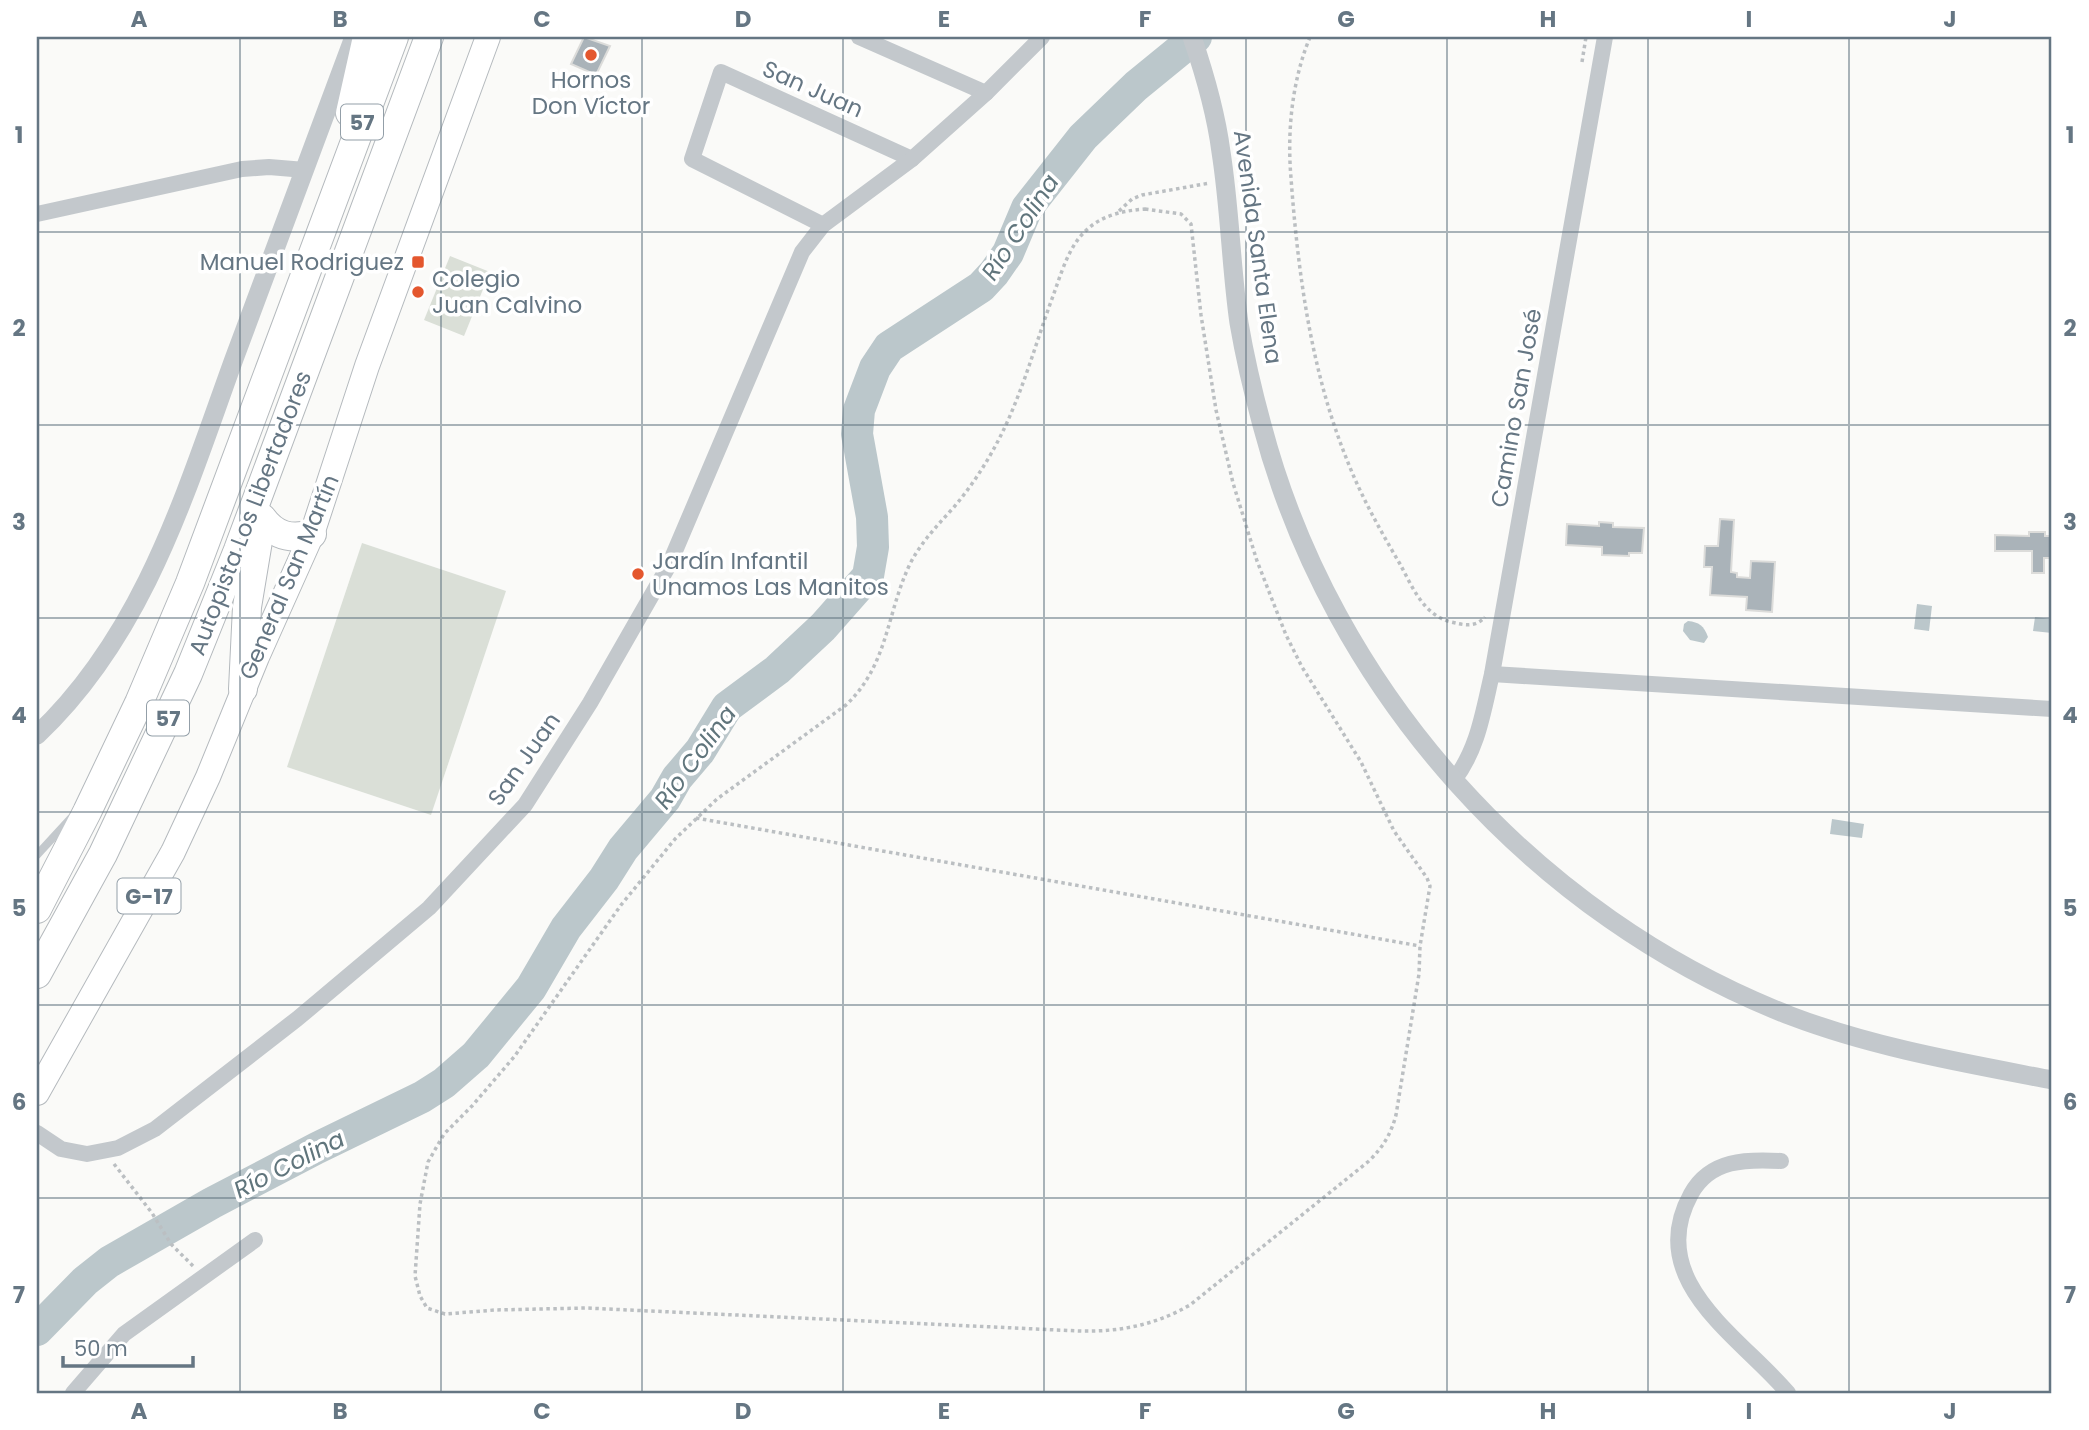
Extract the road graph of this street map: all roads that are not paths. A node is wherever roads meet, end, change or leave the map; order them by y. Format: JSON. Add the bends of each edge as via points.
{"nodes":[{"id":1,"x":354,"y":37,"type":"edge"},
{"id":2,"x":367,"y":37,"type":"edge"},
{"id":3,"x":394,"y":37,"type":"edge"},
{"id":4,"x":429,"y":37,"type":"edge"},
{"id":5,"x":488,"y":37,"type":"edge"},
{"id":6,"x":859,"y":37,"type":"edge"},
{"id":7,"x":1042,"y":37,"type":"edge"},
{"id":8,"x":1192,"y":37,"type":"edge"},
{"id":9,"x":1605,"y":37,"type":"edge"},
{"id":10,"x":986,"y":93,"type":"junction"},
{"id":11,"x":912,"y":159,"type":"junction"},
{"id":12,"x":304,"y":170,"type":"junction"},
{"id":13,"x":331,"y":208,"type":"junction"},
{"id":14,"x":37,"y":214,"type":"edge"},
{"id":15,"x":822,"y":225,"type":"junction"},
{"id":16,"x":275,"y":451,"type":"junction"},
{"id":17,"x":262,"y":518,"type":"junction"},
{"id":18,"x":312,"y":534,"type":"junction"},
{"id":19,"x":1492,"y":674,"type":"junction"},
{"id":20,"x":243,"y":690,"type":"junction"},
{"id":21,"x":2052,"y":709,"type":"edge"},
{"id":22,"x":37,"y":735,"type":"edge"},
{"id":23,"x":113,"y":759,"type":"junction"},
{"id":24,"x":1454,"y":780,"type":"junction"},
{"id":25,"x":37,"y":855,"type":"edge"},
{"id":26,"x":37,"y":909,"type":"edge"},
{"id":27,"x":37,"y":974,"type":"edge"},
{"id":28,"x":2052,"y":1080,"type":"edge"},
{"id":29,"x":37,"y":1093,"type":"edge"},
{"id":30,"x":37,"y":1133,"type":"edge"},
{"id":31,"x":1781,"y":1161,"type":"dead end"},
{"id":32,"x":255,"y":1240,"type":"dead end"},
{"id":33,"x":73,"y":1393,"type":"edge"},
{"id":34,"x":1788,"y":1393,"type":"edge"}],
"edges":[{"from":1,"to":12,"type":"street"},
{"from":2,"to":13,"type":"highway"},
{"from":3,"to":13,"type":"highway","name":"Autopista Los Libertadores","number":"57"},
{"from":4,"to":16,"type":"highway","name":"Autopista Los Libertadores","number":"57"},
{"from":5,"to":18,"type":"main road","name":"General San Martín","number":"G-17","via":[[367,366]]},
{"from":6,"to":10,"type":"street"},
{"from":7,"to":10,"type":"street","name":"San Juan"},
{"from":8,"to":24,"type":"street","name":"Avenida Santa Elena","via":[[1208,85],[1221,151],[1240,326],[1283,494],[1352,641],[1392,702]]},
{"from":9,"to":19,"type":"street","name":"Camino San José"},
{"from":10,"to":11,"type":"street","name":"San Juan"},
{"from":11,"to":15,"type":"street","name":"San Juan"},
{"from":11,"to":15,"type":"street","name":"San Juan","via":[[722,72],[692,159]]},
{"from":12,"to":14,"type":"street","via":[[242,169]]},
{"from":12,"to":22,"type":"street","via":[[152,573],[102,659]]},
{"from":13,"to":23,"type":"highway","name":"Autopista Los Libertadores","number":"57","via":[[190,583]]},
{"from":15,"to":30,"type":"street","name":"San Juan","via":[[802,252],[669,565],[525,805],[429,908],[297,1019],[155,1129],[118,1148],[87,1154],[61,1149]]},
{"from":16,"to":17,"type":"highway"},
{"from":16,"to":27,"type":"highway","name":"Autopista Los Libertadores","number":"57","via":[[217,605],[157,743]]},
{"from":17,"to":18,"type":"highway","via":[[284,536]]},
{"from":17,"to":20,"type":"highway","via":[[251,579]]},
{"from":18,"to":20,"type":"main road","name":"General San Martín","number":"G-17"},
{"from":19,"to":21,"type":"street"},
{"from":19,"to":24,"type":"street","name":"Camino San José","via":[[1476,744]]},
{"from":20,"to":29,"type":"main road","name":"General San Martín","number":"G-17","via":[[173,852]]},
{"from":23,"to":25,"type":"lane","via":[[76,812]]},
{"from":23,"to":26,"type":"highway","name":"Autopista Los Libertadores","number":"57"},
{"from":24,"to":28,"type":"street","name":"Avenida Santa Elena","via":[[1526,853],[1644,941],[1711,980],[1793,1016],[1880,1044]]},
{"from":31,"to":34,"type":"street","via":[[1734,1162],[1705,1177],[1688,1200],[1679,1247],[1688,1279],[1708,1311]]},
{"from":32,"to":33,"type":"street","via":[[124,1334]]}]}
